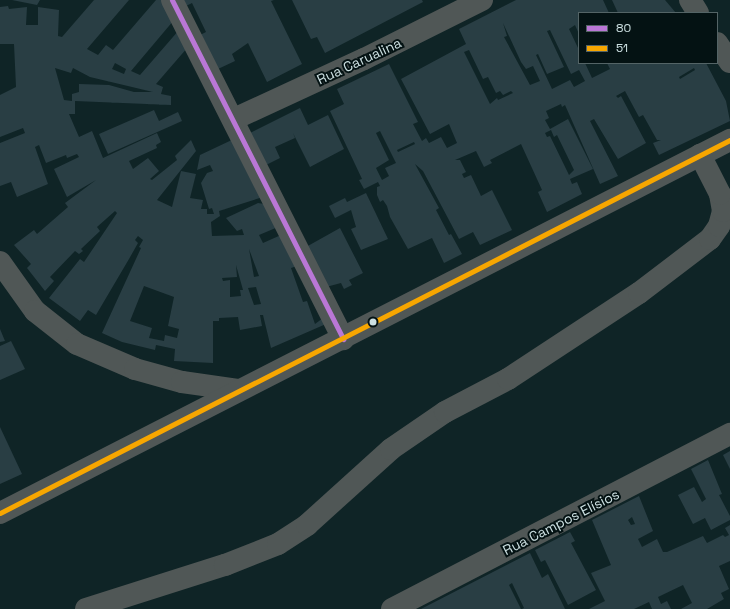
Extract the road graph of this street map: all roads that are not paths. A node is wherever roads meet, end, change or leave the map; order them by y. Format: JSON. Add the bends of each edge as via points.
{"nodes":[{"id":1,"x":172,"y":0,"type":"edge"},
{"id":2,"x":482,"y":0,"type":"edge"},
{"id":3,"x":690,"y":0,"type":"edge"},
{"id":4,"x":697,"y":12,"type":"edge"},
{"id":5,"x":718,"y":44,"type":"edge"},
{"id":6,"x":730,"y":62,"type":"edge"},
{"id":7,"x":234,"y":119,"type":"junction"},
{"id":8,"x":730,"y":140,"type":"edge"},
{"id":9,"x":700,"y":155,"type":"junction"},
{"id":10,"x":0,"y":262,"type":"edge"},
{"id":11,"x":343,"y":339,"type":"junction"},
{"id":12,"x":238,"y":390,"type":"junction"},
{"id":13,"x":730,"y":434,"type":"edge"},
{"id":14,"x":0,"y":513,"type":"edge"},
{"id":15,"x":86,"y":609,"type":"edge"},
{"id":16,"x":392,"y":609,"type":"edge"}],
"edges":[{"from":1,"to":7,"type":"street"},
{"from":2,"to":7,"type":"street","name":"Rua Carualina","via":[[364,59]]},
{"from":3,"to":4,"type":"street"},
{"from":5,"to":6,"type":"street"},
{"from":7,"to":11,"type":"street"},
{"from":8,"to":9,"type":"street"},
{"from":9,"to":11,"type":"street"},
{"from":9,"to":15,"type":"street","via":[[720,194],[723,211],[719,226],[710,239],[644,289],[508,379],[445,412],[391,449],[307,525],[278,544],[225,565]]},
{"from":10,"to":12,"type":"street","via":[[35,311],[77,344],[135,369],[182,382]]},
{"from":11,"to":12,"type":"street"},
{"from":12,"to":14,"type":"street"},
{"from":13,"to":16,"type":"street","name":"Rua Campos Elísios"}]}
